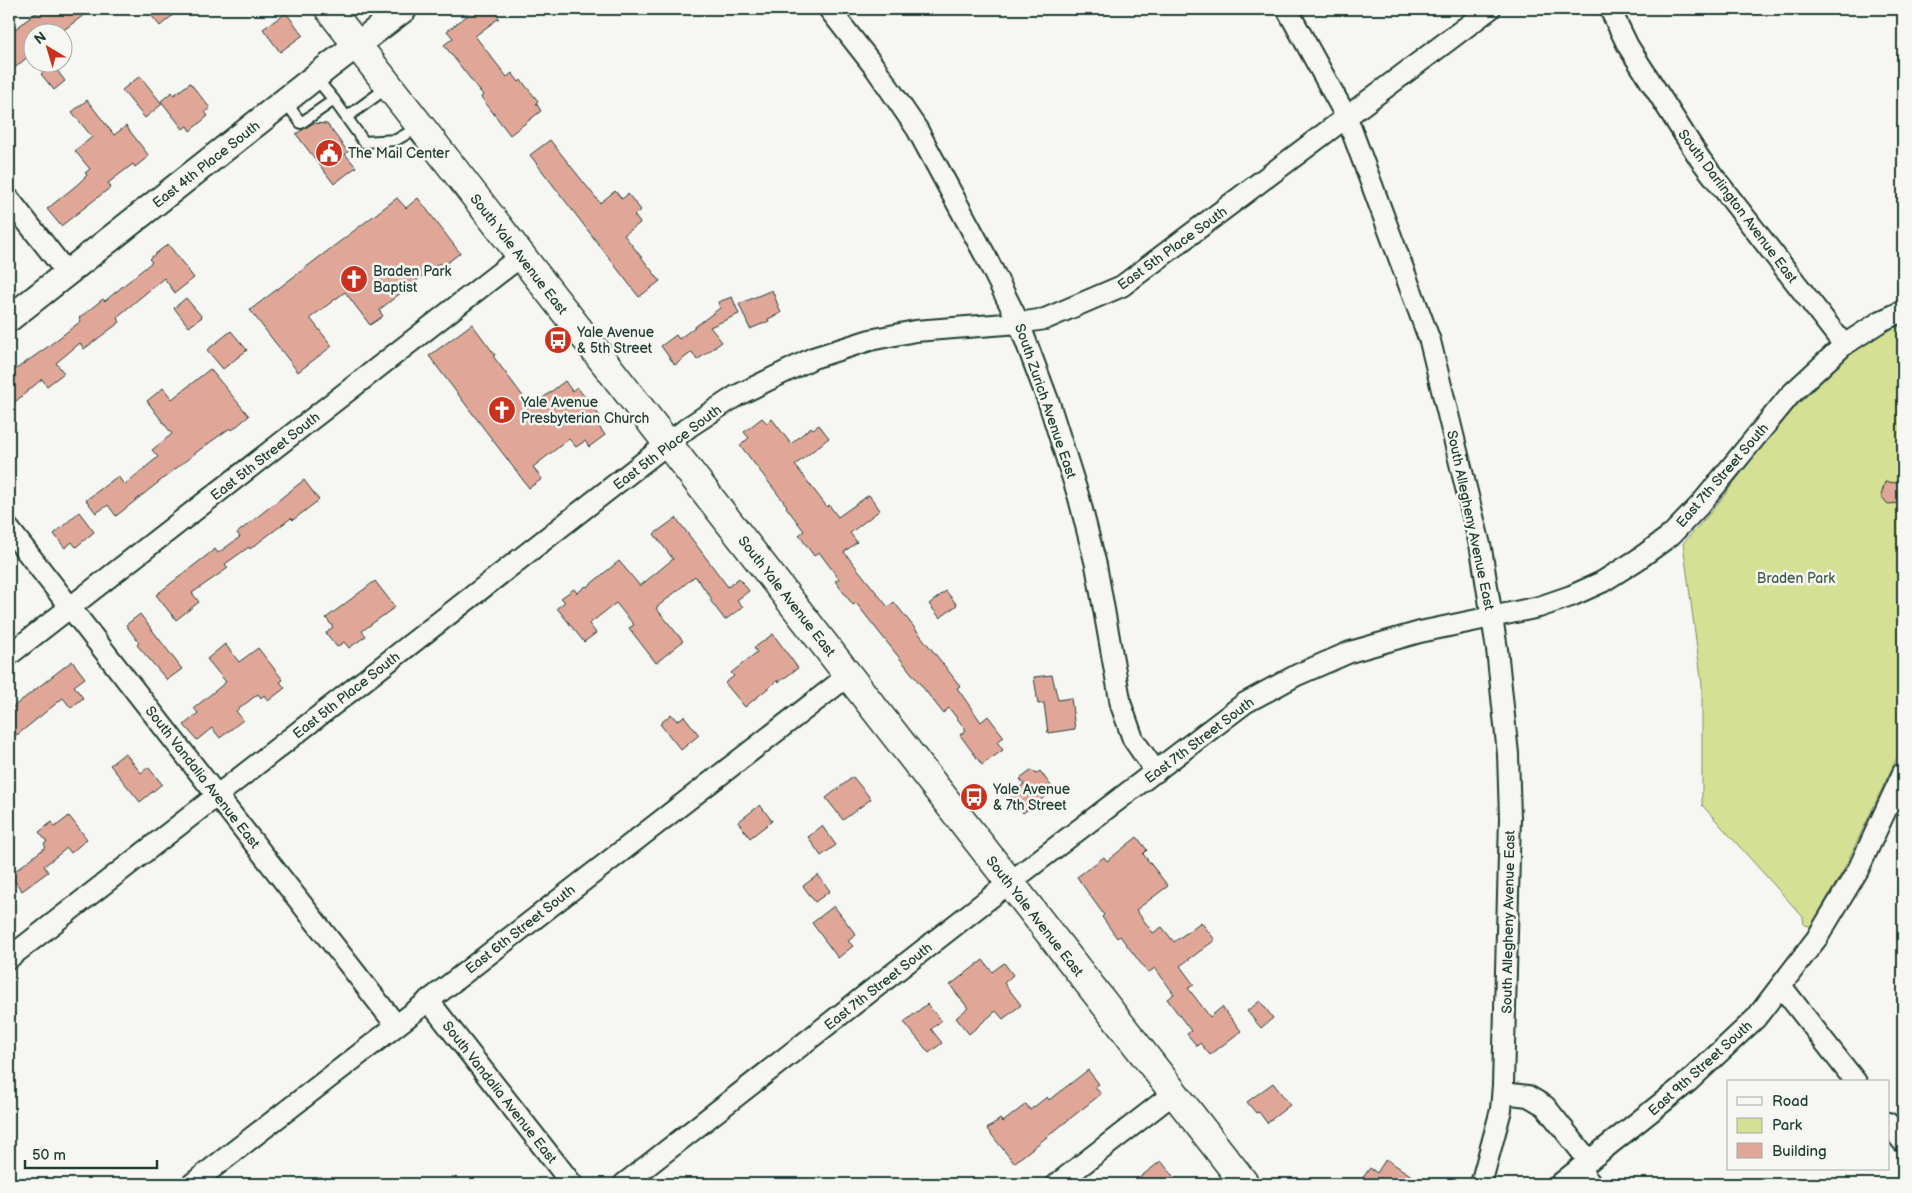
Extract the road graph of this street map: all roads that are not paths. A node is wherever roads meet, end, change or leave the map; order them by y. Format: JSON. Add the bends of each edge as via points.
{"nodes":[{"id":1,"x":329,"y":9,"type":"edge"},
{"id":2,"x":404,"y":9,"type":"edge"},
{"id":3,"x":829,"y":9,"type":"edge"},
{"id":4,"x":1287,"y":9,"type":"edge"},
{"id":5,"x":1490,"y":9,"type":"edge"},
{"id":6,"x":1610,"y":9,"type":"edge"},
{"id":7,"x":357,"y":45,"type":"junction"},
{"id":8,"x":315,"y":77,"type":"junction"},
{"id":9,"x":388,"y":87,"type":"junction"},
{"id":10,"x":334,"y":100,"type":"junction"},
{"id":11,"x":285,"y":101,"type":"junction"},
{"id":12,"x":347,"y":117,"type":"junction"},
{"id":13,"x":1346,"y":118,"type":"junction"},
{"id":14,"x":420,"y":126,"type":"junction"},
{"id":15,"x":9,"y":199,"type":"edge"},
{"id":16,"x":521,"y":256,"type":"junction"},
{"id":17,"x":67,"y":273,"type":"junction"},
{"id":18,"x":1903,"y":311,"type":"edge"},
{"id":19,"x":9,"y":319,"type":"edge"},
{"id":20,"x":1020,"y":323,"type":"junction"},
{"id":21,"x":1844,"y":345,"type":"junction"},
{"id":22,"x":668,"y":444,"type":"junction"},
{"id":23,"x":9,"y":529,"type":"edge"},
{"id":24,"x":70,"y":607,"type":"junction"},
{"id":25,"x":1492,"y":618,"type":"junction"},
{"id":26,"x":9,"y":655,"type":"edge"},
{"id":27,"x":848,"y":675,"type":"junction"},
{"id":28,"x":1156,"y":772,"type":"junction"},
{"id":29,"x":1903,"y":773,"type":"edge"},
{"id":30,"x":218,"y":795,"type":"junction"},
{"id":31,"x":1009,"y":883,"type":"junction"},
{"id":32,"x":9,"y":958,"type":"edge"},
{"id":33,"x":1781,"y":986,"type":"junction"},
{"id":34,"x":428,"y":1000,"type":"junction"},
{"id":35,"x":396,"y":1025,"type":"junction"},
{"id":36,"x":1854,"y":1080,"type":"edge"},
{"id":37,"x":1174,"y":1093,"type":"junction"},
{"id":38,"x":1503,"y":1093,"type":"junction"},
{"id":39,"x":1890,"y":1126,"type":"edge"},
{"id":40,"x":1903,"y":1142,"type":"edge"},
{"id":41,"x":1586,"y":1172,"type":"edge"},
{"id":42,"x":192,"y":1184,"type":"edge"},
{"id":43,"x":572,"y":1184,"type":"edge"},
{"id":44,"x":624,"y":1184,"type":"edge"},
{"id":45,"x":1056,"y":1184,"type":"edge"},
{"id":46,"x":1245,"y":1184,"type":"edge"},
{"id":47,"x":1481,"y":1184,"type":"edge"},
{"id":48,"x":1560,"y":1184,"type":"edge"}],
"edges":[{"from":1,"to":7,"type":"main road","name":"South Yale Avenue East"},
{"from":2,"to":7,"type":"street","name":"East 4th Place South"},
{"from":3,"to":20,"type":"street","name":"South Zurich Avenue East","via":[[876,69],[916,130]]},
{"from":4,"to":13,"type":"street","name":"South Allegheny Avenue East"},
{"from":5,"to":13,"type":"street","name":"East 5th Place South"},
{"from":6,"to":21,"type":"street","name":"South Darlington Avenue East","via":[[1628,46],[1700,160]]},
{"from":7,"to":8,"type":"street","name":"East 4th Place South"},
{"from":7,"to":9,"type":"main road","name":"South Yale Avenue East"},
{"from":8,"to":10,"type":"lane"},
{"from":8,"to":11,"type":"street","name":"East 4th Place South"},
{"from":9,"to":12,"type":"lane"},
{"from":9,"to":14,"type":"main road","name":"South Yale Avenue East"},
{"from":10,"to":11,"type":"lane","via":[[301,123]]},
{"from":10,"to":12,"type":"lane"},
{"from":11,"to":17,"type":"street","name":"East 4th Place South"},
{"from":12,"to":14,"type":"lane","via":[[364,142],[396,140]]},
{"from":13,"to":20,"type":"street","name":"East 5th Place South","via":[[1122,286],[1045,318]]},
{"from":13,"to":25,"type":"street","name":"South Allegheny Avenue East","via":[[1430,341],[1481,549]]},
{"from":14,"to":16,"type":"main road","name":"South Yale Avenue East"},
{"from":15,"to":17,"type":"street"},
{"from":16,"to":22,"type":"main road","name":"South Yale Avenue East"},
{"from":16,"to":24,"type":"street","name":"East 5th Street South"},
{"from":17,"to":19,"type":"street","name":"East 4th Place South"},
{"from":18,"to":21,"type":"street","name":"East 7th Street South"},
{"from":20,"to":22,"type":"street","name":"East 5th Place South","via":[[915,331],[870,340],[813,358],[736,396]]},
{"from":20,"to":28,"type":"street","name":"South Zurich Avenue East","via":[[1079,498],[1096,565],[1121,705],[1132,739]]},
{"from":21,"to":25,"type":"street","name":"East 7th Street South","via":[[1790,395],[1711,493],[1671,535],[1602,582],[1539,607]]},
{"from":22,"to":27,"type":"main road","name":"South Yale Avenue East"},
{"from":22,"to":30,"type":"street","name":"East 5th Place South"},
{"from":23,"to":24,"type":"street","name":"South Vandalia Avenue East"},
{"from":24,"to":26,"type":"street","name":"East 5th Street South"},
{"from":24,"to":30,"type":"street","name":"South Vandalia Avenue East"},
{"from":25,"to":28,"type":"street","name":"East 7th Street South","via":[[1420,632],[1322,663],[1245,703]]},
{"from":25,"to":38,"type":"street","name":"South Allegheny Avenue East","via":[[1508,754],[1510,818]]},
{"from":27,"to":31,"type":"main road","name":"South Yale Avenue East"},
{"from":27,"to":34,"type":"street","name":"East 6th Street South"},
{"from":28,"to":31,"type":"street","name":"East 7th Street South"},
{"from":29,"to":33,"type":"street","name":"East 9th Street South","via":[[1858,870],[1817,938]]},
{"from":30,"to":32,"type":"street","name":"East 5th Place South"},
{"from":30,"to":35,"type":"street","name":"South Vandalia Avenue East"},
{"from":31,"to":37,"type":"main road","name":"South Yale Avenue East"},
{"from":31,"to":44,"type":"street","name":"East 7th Street South"},
{"from":33,"to":36,"type":"street"},
{"from":33,"to":41,"type":"street","name":"East 9th Street South","via":[[1756,1018]]},
{"from":34,"to":35,"type":"street","name":"East 6th Street South"},
{"from":34,"to":43,"type":"street","name":"South Vandalia Avenue East"},
{"from":35,"to":42,"type":"street","name":"East 6th Street South"},
{"from":37,"to":45,"type":"street"},
{"from":37,"to":46,"type":"main road","name":"South Yale Avenue East"},
{"from":38,"to":41,"type":"street","via":[[1528,1096],[1545,1106]]},
{"from":38,"to":47,"type":"street","name":"South Allegheny Avenue East"},
{"from":39,"to":40,"type":"street"},
{"from":41,"to":48,"type":"street","name":"East 9th Street South"}]}
